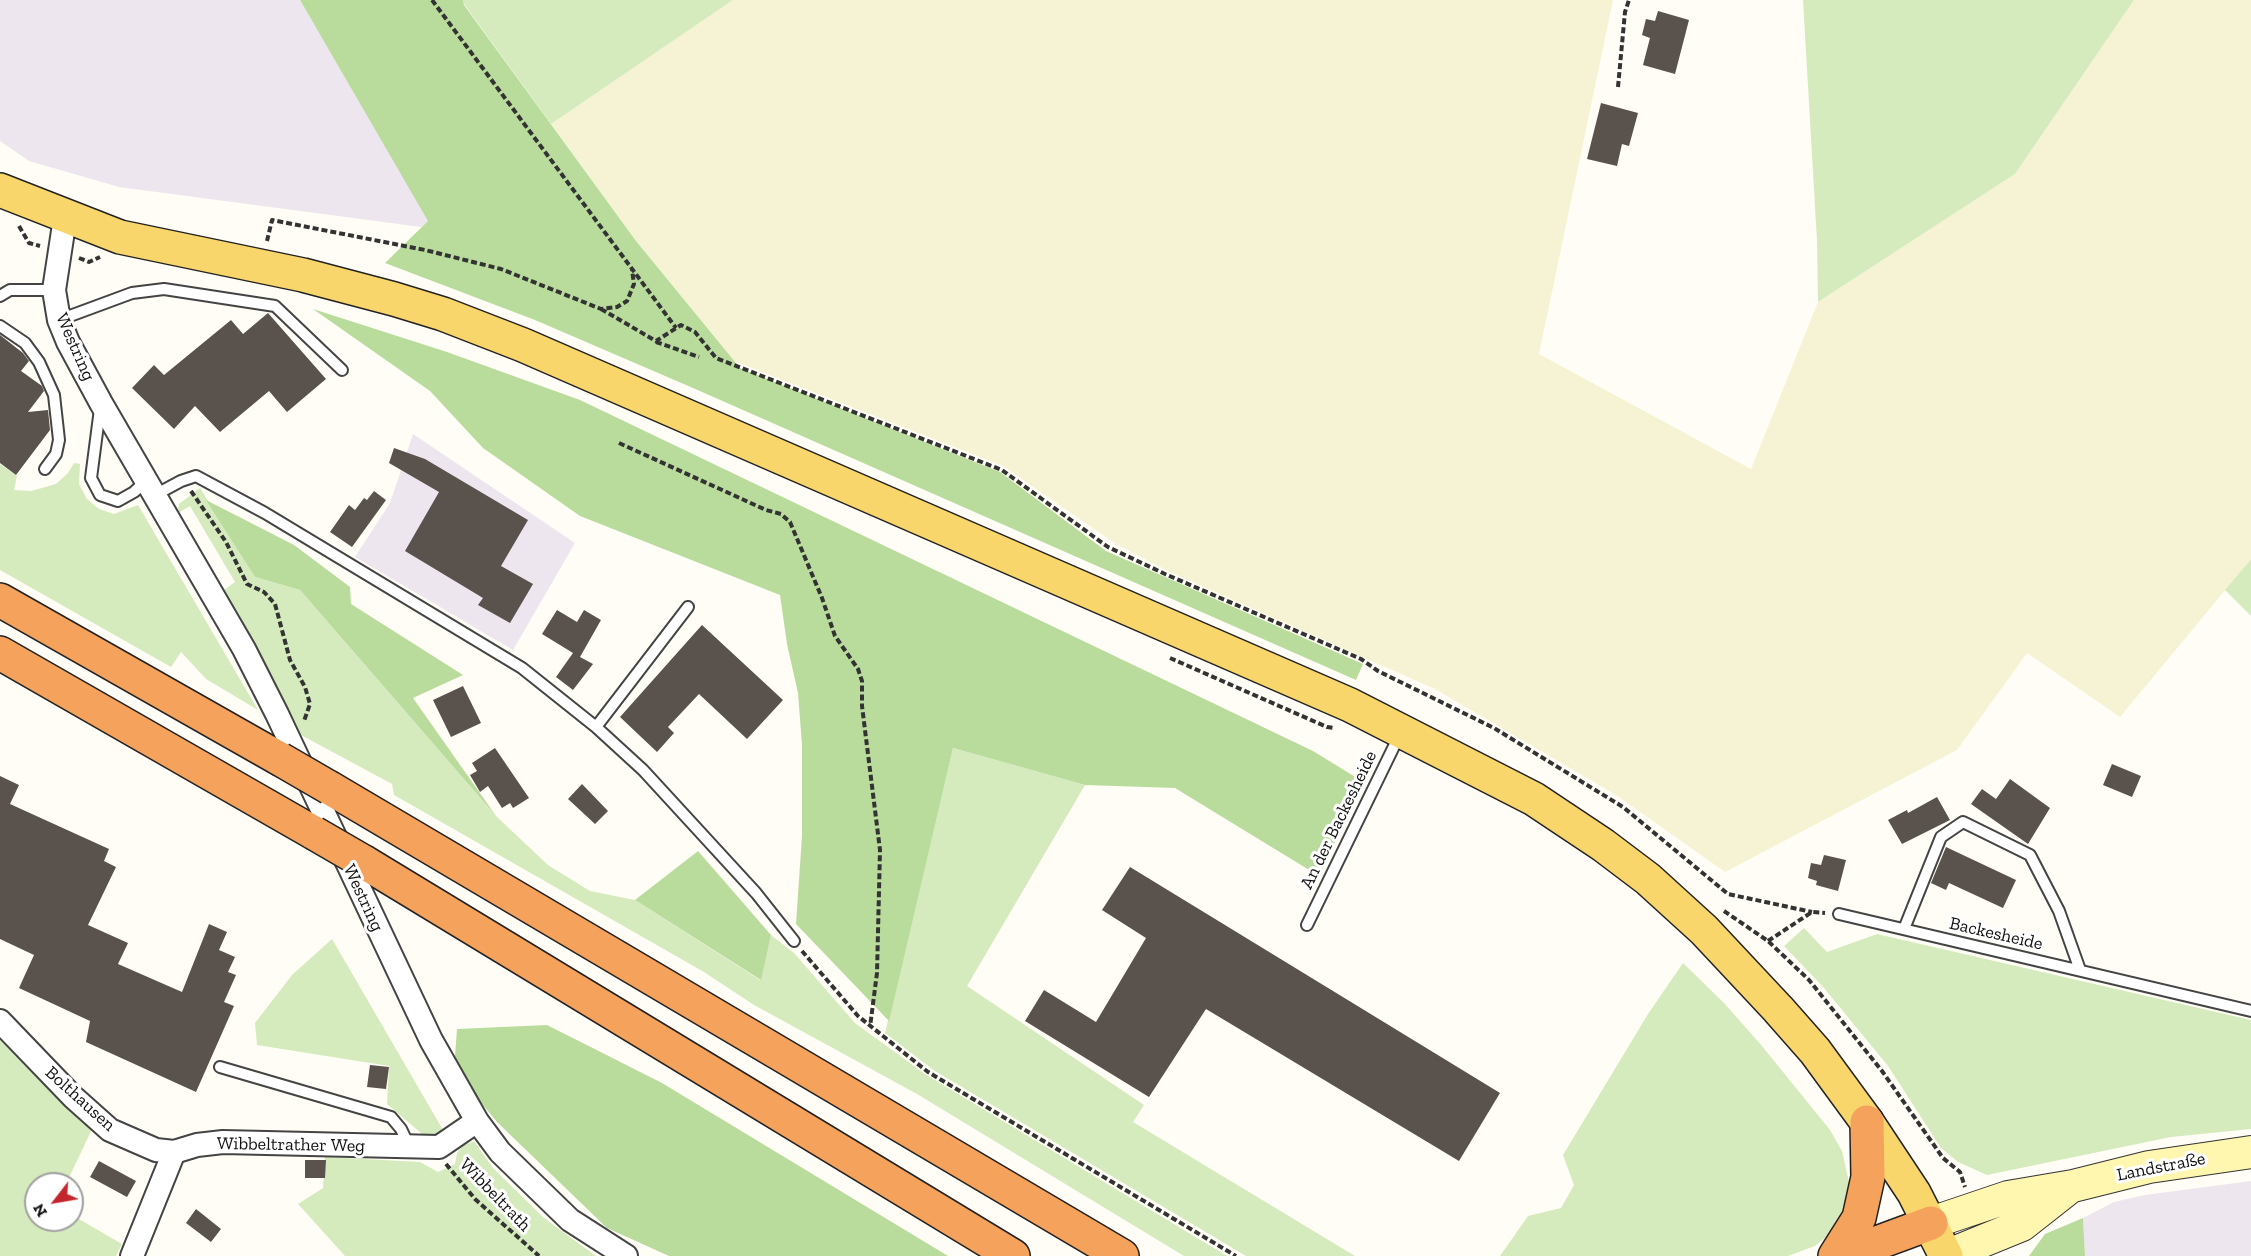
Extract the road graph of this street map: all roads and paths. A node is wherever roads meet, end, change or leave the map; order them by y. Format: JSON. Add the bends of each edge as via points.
{"nodes":[{"id":1,"x":432,"y":0,"type":"edge"},
{"id":2,"x":1629,"y":0,"type":"edge"},
{"id":3,"x":1618,"y":87,"type":"dead end"},
{"id":4,"x":5,"y":206,"type":"edge"},
{"id":5,"x":65,"y":218,"type":"junction"},
{"id":6,"x":267,"y":242,"type":"dead end"},
{"id":7,"x":29,"y":243,"type":"dead end"},
{"id":8,"x":632,"y":270,"type":"junction"},
{"id":9,"x":54,"y":290,"type":"junction"},
{"id":10,"x":0,"y":296,"type":"edge"},
{"id":11,"x":601,"y":309,"type":"junction"},
{"id":12,"x":59,"y":320,"type":"junction"},
{"id":13,"x":0,"y":326,"type":"edge"},
{"id":14,"x":676,"y":328,"type":"junction"},
{"id":15,"x":656,"y":341,"type":"junction"},
{"id":16,"x":699,"y":357,"type":"dead end"},
{"id":17,"x":342,"y":370,"type":"dead end"},
{"id":18,"x":101,"y":403,"type":"junction"},
{"id":19,"x":620,"y":443,"type":"dead end"},
{"id":20,"x":45,"y":469,"type":"dead end"},
{"id":21,"x":181,"y":481,"type":"junction"},
{"id":22,"x":151,"y":488,"type":"junction"},
{"id":23,"x":0,"y":600,"type":"edge"},
{"id":24,"x":688,"y":607,"type":"dead end"},
{"id":25,"x":0,"y":653,"type":"edge"},
{"id":26,"x":1165,"y":655,"type":"dead end"},
{"id":27,"x":1341,"y":724,"type":"dead end"},
{"id":28,"x":596,"y":728,"type":"junction"},
{"id":29,"x":1402,"y":730,"type":"junction"},
{"id":30,"x":285,"y":750,"type":"junction"},
{"id":31,"x":1812,"y":912,"type":"junction"},
{"id":32,"x":1839,"y":914,"type":"joint"},
{"id":33,"x":1307,"y":925,"type":"dead end"},
{"id":34,"x":1904,"y":929,"type":"junction"},
{"id":35,"x":794,"y":941,"type":"joint"},
{"id":36,"x":1768,"y":941,"type":"dead end"},
{"id":37,"x":2080,"y":970,"type":"junction"},
{"id":38,"x":2251,"y":1011,"type":"edge"},
{"id":39,"x":0,"y":1021,"type":"edge"},
{"id":40,"x":870,"y":1027,"type":"junction"},
{"id":41,"x":220,"y":1067,"type":"dead end"},
{"id":42,"x":477,"y":1121,"type":"junction"},
{"id":43,"x":1867,"y":1122,"type":"junction"},
{"id":44,"x":439,"y":1147,"type":"junction"},
{"id":45,"x":410,"y":1148,"type":"junction"},
{"id":46,"x":174,"y":1152,"type":"junction"},
{"id":47,"x":2251,"y":1152,"type":"edge"},
{"id":48,"x":2073,"y":1186,"type":"junction"},
{"id":49,"x":1931,"y":1223,"type":"junction"},
{"id":50,"x":2022,"y":1226,"type":"junction"},
{"id":51,"x":132,"y":1256,"type":"edge"},
{"id":52,"x":539,"y":1256,"type":"edge"},
{"id":53,"x":626,"y":1256,"type":"edge"},
{"id":54,"x":1013,"y":1256,"type":"edge"},
{"id":55,"x":1122,"y":1256,"type":"edge"},
{"id":56,"x":1236,"y":1256,"type":"edge"},
{"id":57,"x":1835,"y":1256,"type":"edge"},
{"id":58,"x":1842,"y":1256,"type":"edge"},
{"id":59,"x":1946,"y":1256,"type":"edge"},
{"id":60,"x":2007,"y":1256,"type":"edge"}],
"edges":[{"from":1,"to":8,"type":"path"},
{"from":2,"to":3,"type":"path"},
{"from":4,"to":5,"type":"main road"},
{"from":4,"to":7,"type":"path"},
{"from":5,"to":9,"type":"street","name":"Westring"},
{"from":5,"to":29,"type":"main road","via":[[120,237],[303,275],[463,321],[623,387]]},
{"from":6,"to":11,"type":"path","via":[[272,220],[425,250],[501,269]]},
{"from":8,"to":11,"type":"path","via":[[634,284],[627,301]]},
{"from":8,"to":14,"type":"path"},
{"from":9,"to":10,"type":"lane","via":[[10,290]]},
{"from":9,"to":12,"type":"street","name":"Westring"},
{"from":11,"to":15,"type":"path"},
{"from":12,"to":17,"type":"lane","via":[[132,293],[164,289],[275,306]]},
{"from":12,"to":18,"type":"street","name":"Westring"},
{"from":13,"to":20,"type":"lane","via":[[25,343],[54,395],[59,440],[56,454]]},
{"from":14,"to":15,"type":"path"},
{"from":14,"to":31,"type":"path","via":[[681,325],[694,332],[716,358],[1002,470],[1108,547],[1361,659],[1494,728],[1623,807],[1728,894]]},
{"from":15,"to":16,"type":"path"},
{"from":18,"to":22,"type":"street","name":"Westring"},
{"from":18,"to":22,"type":"lane","via":[[91,478],[100,495],[118,501]]},
{"from":19,"to":40,"type":"path","via":[[781,514],[790,522],[835,636],[858,669],[880,850],[877,973]]},
{"from":21,"to":22,"type":"lane"},
{"from":21,"to":28,"type":"lane","via":[[196,476],[266,513],[522,668]]},
{"from":21,"to":30,"type":"path","via":[[196,496],[226,542],[247,584],[264,592],[275,604],[290,660],[310,704]]},
{"from":22,"to":30,"type":"street","name":"Westring","via":[[244,649]]},
{"from":23,"to":30,"type":"highway"},
{"from":24,"to":28,"type":"lane"},
{"from":25,"to":54,"type":"highway","bridge":true,"via":[[364,862]]},
{"from":26,"to":27,"type":"path","via":[[1327,728]]},
{"from":28,"to":35,"type":"lane","via":[[643,770],[756,893]]},
{"from":29,"to":33,"type":"lane","name":"An der Backesheide"},
{"from":29,"to":43,"type":"main road","via":[[1534,800],[1648,879],[1704,930],[1815,1050]]},
{"from":30,"to":42,"type":"street","name":"Westring","via":[[411,1001]]},
{"from":30,"to":55,"type":"highway","bridge":true,"via":[[330,788]]},
{"from":31,"to":32,"type":"path"},
{"from":31,"to":36,"type":"path"},
{"from":32,"to":34,"type":"lane","name":"Backesheide"},
{"from":34,"to":37,"type":"lane","name":"Backesheide"},
{"from":34,"to":37,"type":"lane","name":"Backesheide","via":[[1941,837],[1963,822],[2030,855],[2059,911]]},
{"from":35,"to":40,"type":"path"},
{"from":37,"to":38,"type":"lane","name":"Backesheide"},
{"from":39,"to":46,"type":"street","name":"Bolthausen","via":[[110,1130],[156,1150]]},
{"from":40,"to":56,"type":"path","via":[[927,1072]]},
{"from":41,"to":45,"type":"lane","via":[[391,1118]]},
{"from":42,"to":44,"type":"street"},
{"from":42,"to":53,"type":"street","name":"Westring","via":[[500,1152],[570,1220]]},
{"from":43,"to":49,"type":"main road"},
{"from":43,"to":57,"type":"highway","via":[[1868,1177],[1859,1218]]},
{"from":44,"to":45,"type":"street","name":"Wibbeltrather Weg"},
{"from":44,"to":52,"type":"path","name":"Wibbeltrath","via":[[455,1177],[475,1199]]},
{"from":45,"to":46,"type":"street","name":"Wibbeltrather Weg","via":[[223,1142]]},
{"from":46,"to":51,"type":"street"},
{"from":47,"to":48,"type":"main road","name":"Landstraße","via":[[2149,1167]]},
{"from":48,"to":49,"type":"main road","name":"Landstraße","via":[[2008,1197]]},
{"from":48,"to":50,"type":"main road","name":"Landstraße"},
{"from":49,"to":58,"type":"highway"},
{"from":49,"to":59,"type":"main road"},
{"from":50,"to":59,"type":"main road","name":"Landstraße"},
{"from":50,"to":60,"type":"main road"}]}
